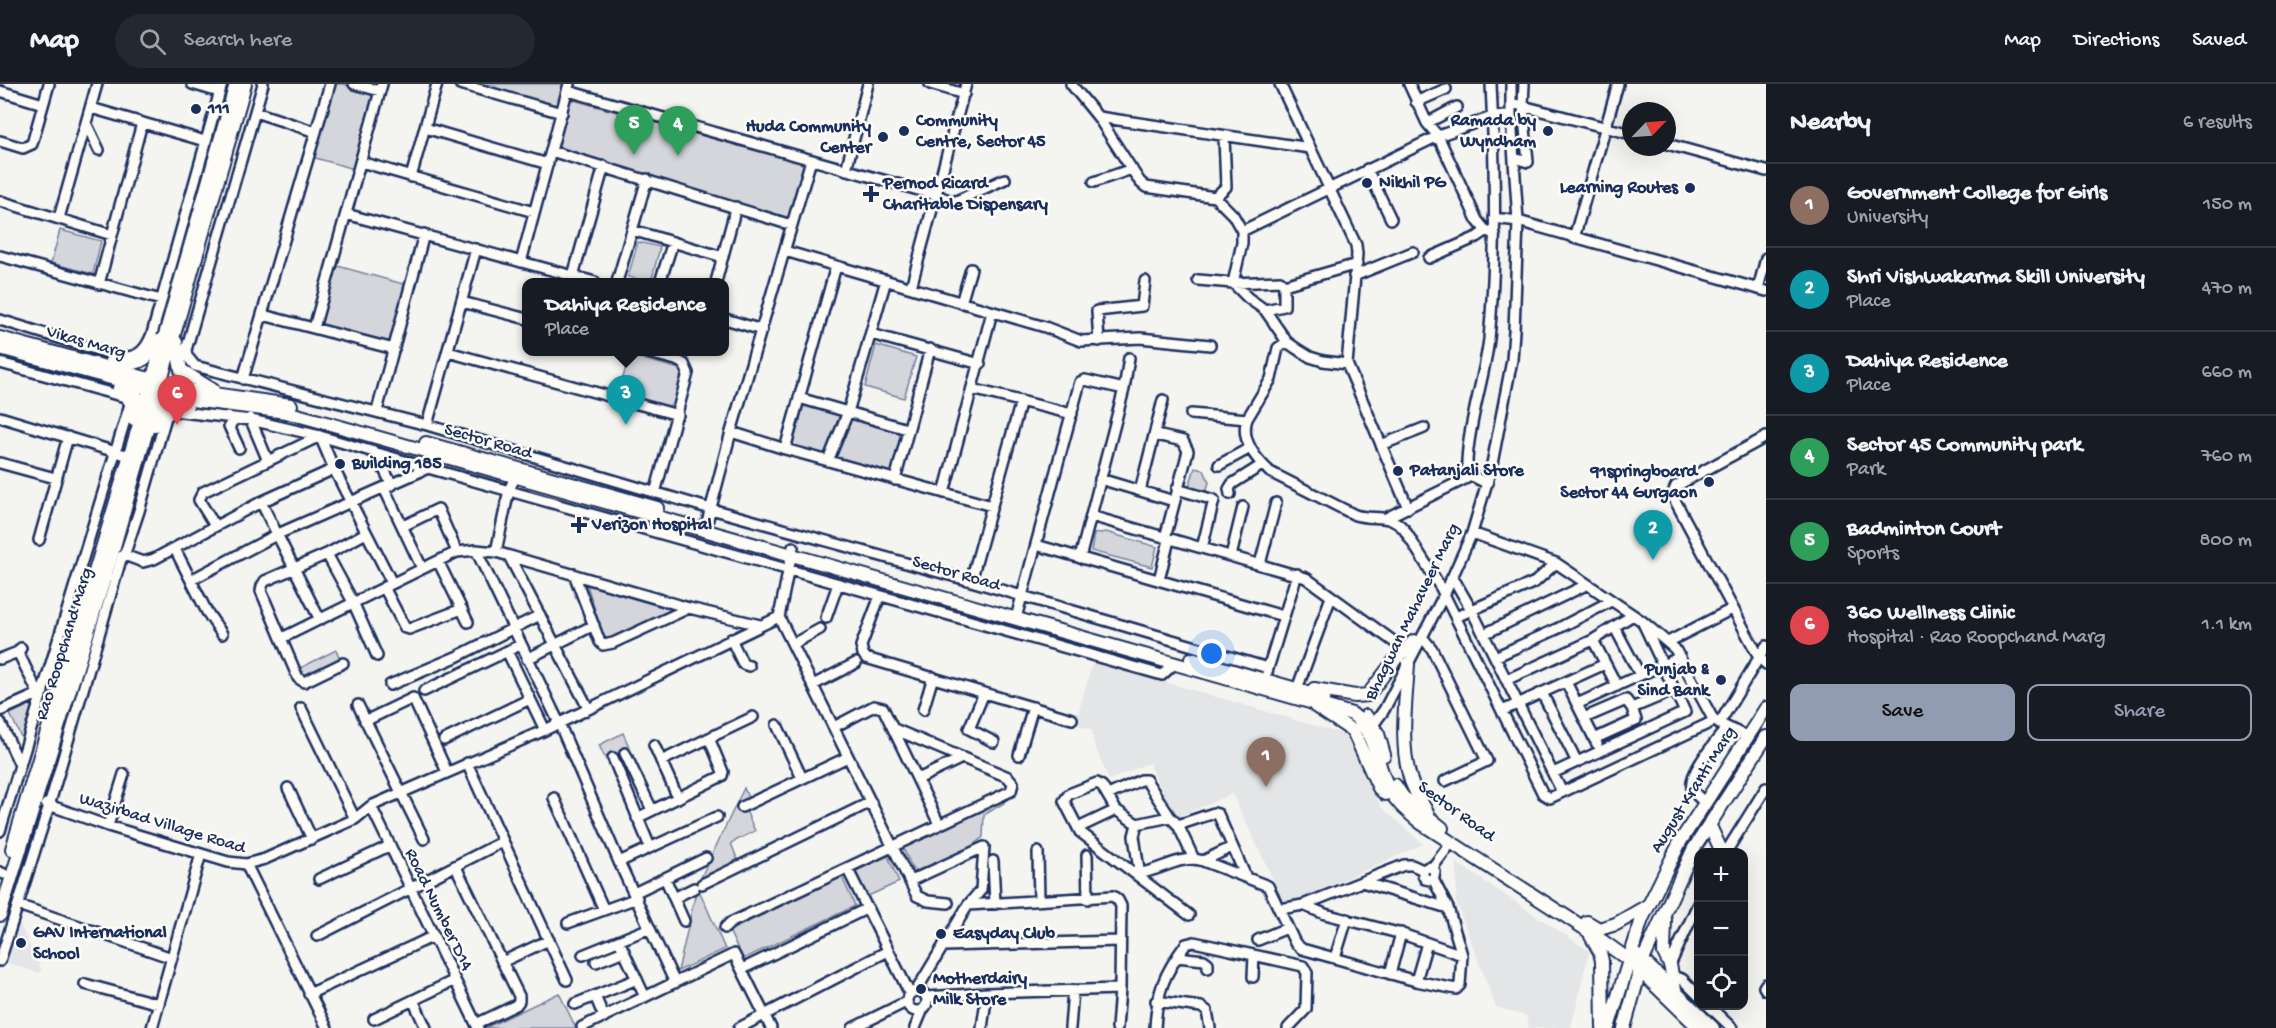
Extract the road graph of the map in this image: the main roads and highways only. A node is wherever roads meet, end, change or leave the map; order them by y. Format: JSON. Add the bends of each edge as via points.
{"nodes":[{"id":1,"x":236,"y":84,"type":"edge"},
{"id":2,"x":245,"y":84,"type":"edge"},
{"id":3,"x":172,"y":327,"type":"junction"},
{"id":4,"x":0,"y":338,"type":"edge"},
{"id":5,"x":0,"y":348,"type":"edge"},
{"id":6,"x":75,"y":366,"type":"junction"},
{"id":7,"x":155,"y":385,"type":"junction"},
{"id":8,"x":218,"y":399,"type":"junction"},
{"id":9,"x":134,"y":449,"type":"junction"},
{"id":10,"x":517,"y":473,"type":"junction"},
{"id":11,"x":1017,"y":614,"type":"junction"},
{"id":12,"x":1414,"y":642,"type":"road end"},
{"id":13,"x":1408,"y":664,"type":"road end"},
{"id":14,"x":1265,"y":679,"type":"junction"},
{"id":15,"x":64,"y":691,"type":"junction"},
{"id":16,"x":1304,"y":694,"type":"junction"},
{"id":17,"x":1766,"y":708,"type":"edge"},
{"id":18,"x":1369,"y":726,"type":"junction"},
{"id":19,"x":1766,"y":737,"type":"edge"},
{"id":20,"x":1394,"y":798,"type":"junction"},
{"id":21,"x":1431,"y":820,"type":"junction"},
{"id":22,"x":1709,"y":824,"type":"junction"},
{"id":23,"x":1722,"y":848,"type":"edge"},
{"id":24,"x":2,"y":873,"type":"edge"},
{"id":25,"x":0,"y":888,"type":"edge"},
{"id":26,"x":1649,"y":905,"type":"junction"},
{"id":27,"x":1666,"y":909,"type":"junction"},
{"id":28,"x":0,"y":915,"type":"edge"},
{"id":29,"x":1584,"y":928,"type":"junction"},
{"id":30,"x":1631,"y":956,"type":"junction"},
{"id":31,"x":1641,"y":964,"type":"junction"},
{"id":32,"x":1675,"y":989,"type":"junction"},
{"id":33,"x":1603,"y":1028,"type":"edge"},
{"id":34,"x":1608,"y":1028,"type":"edge"},
{"id":35,"x":1624,"y":1028,"type":"edge"},
{"id":36,"x":1699,"y":1028,"type":"edge"},
{"id":37,"x":1713,"y":1028,"type":"edge"}],
"edges":[{"from":1,"to":3,"type":"main road"},
{"from":2,"to":3,"type":"main road"},
{"from":3,"to":6,"type":"main road","via":[[152,353],[135,364],[91,356]]},
{"from":3,"to":7,"type":"main road","name":"Rao Roopchand Marg"},
{"from":3,"to":8,"type":"main road","via":[[181,370]]},
{"from":4,"to":6,"type":"main road","name":"Vikas Marg"},
{"from":5,"to":6,"type":"main road","name":"Vikas Marg"},
{"from":6,"to":7,"type":"main road","name":"Vikas Marg"},
{"from":6,"to":9,"type":"main road","via":[[95,382],[129,390],[137,397],[131,435]]},
{"from":7,"to":8,"type":"main road","name":"Sector Road"},
{"from":7,"to":9,"type":"main road","name":"Rao Roopchand Marg"},
{"from":8,"to":9,"type":"main road","via":[[205,407],[168,404]]},
{"from":8,"to":10,"type":"main road","name":"Sector Road","via":[[286,412]]},
{"from":8,"to":10,"type":"main road","name":"Sector Road","via":[[274,402],[300,408]]},
{"from":9,"to":15,"type":"main road","name":"Rao Roopchand Marg"},
{"from":9,"to":15,"type":"main road","name":"Rao Roopchand Marg","via":[[119,556]]},
{"from":10,"to":11,"type":"main road","name":"Sector Road"},
{"from":11,"to":14,"type":"main road","name":"Sector Road"},
{"from":11,"to":14,"type":"main road","name":"Sector Road","via":[[1175,663]]},
{"from":12,"to":16,"type":"main road","via":[[1368,695],[1312,688]]},
{"from":13,"to":21,"type":"main road","via":[[1404,714],[1408,771]]},
{"from":14,"to":16,"type":"main road","name":"Sector Road"},
{"from":14,"to":16,"type":"main road","name":"Sector Road"},
{"from":15,"to":24,"type":"main road","name":"Rao Roopchand Marg"},
{"from":15,"to":28,"type":"main road","name":"Rao Roopchand Marg"},
{"from":16,"to":18,"type":"main road","name":"Sector Road","via":[[1352,714]]},
{"from":16,"to":20,"type":"main road","via":[[1353,730],[1382,792]]},
{"from":17,"to":26,"type":"main road","name":"August Kranti Marg","via":[[1680,842]]},
{"from":18,"to":20,"type":"main road","name":"Sector Road"},
{"from":18,"to":21,"type":"main road","name":"Sector Road","via":[[1403,797]]},
{"from":19,"to":22,"type":"main road","name":"August Kranti Marg"},
{"from":20,"to":29,"type":"main road","name":"Sector Road","via":[[1421,823]]},
{"from":21,"to":26,"type":"main road","name":"Sector Road","via":[[1599,929]]},
{"from":22,"to":23,"type":"main road"},
{"from":22,"to":27,"type":"main road","name":"August Kranti Marg"},
{"from":24,"to":25,"type":"main road","name":"Rao Roopchand Marg"},
{"from":26,"to":30,"type":"main road","name":"August Kranti Marg"},
{"from":27,"to":31,"type":"main road","name":"August Kranti Marg"},
{"from":27,"to":32,"type":"main road","via":[[1664,953]]},
{"from":29,"to":30,"type":"main road","name":"Sector Road"},
{"from":29,"to":33,"type":"main road","via":[[1602,961]]},
{"from":30,"to":31,"type":"main road","name":"Sector Road"},
{"from":30,"to":34,"type":"main road","name":"August Kranti Marg"},
{"from":31,"to":32,"type":"main road"},
{"from":31,"to":35,"type":"main road","name":"August Kranti Marg"},
{"from":31,"to":36,"type":"main road"},
{"from":32,"to":37,"type":"main road"}]}
